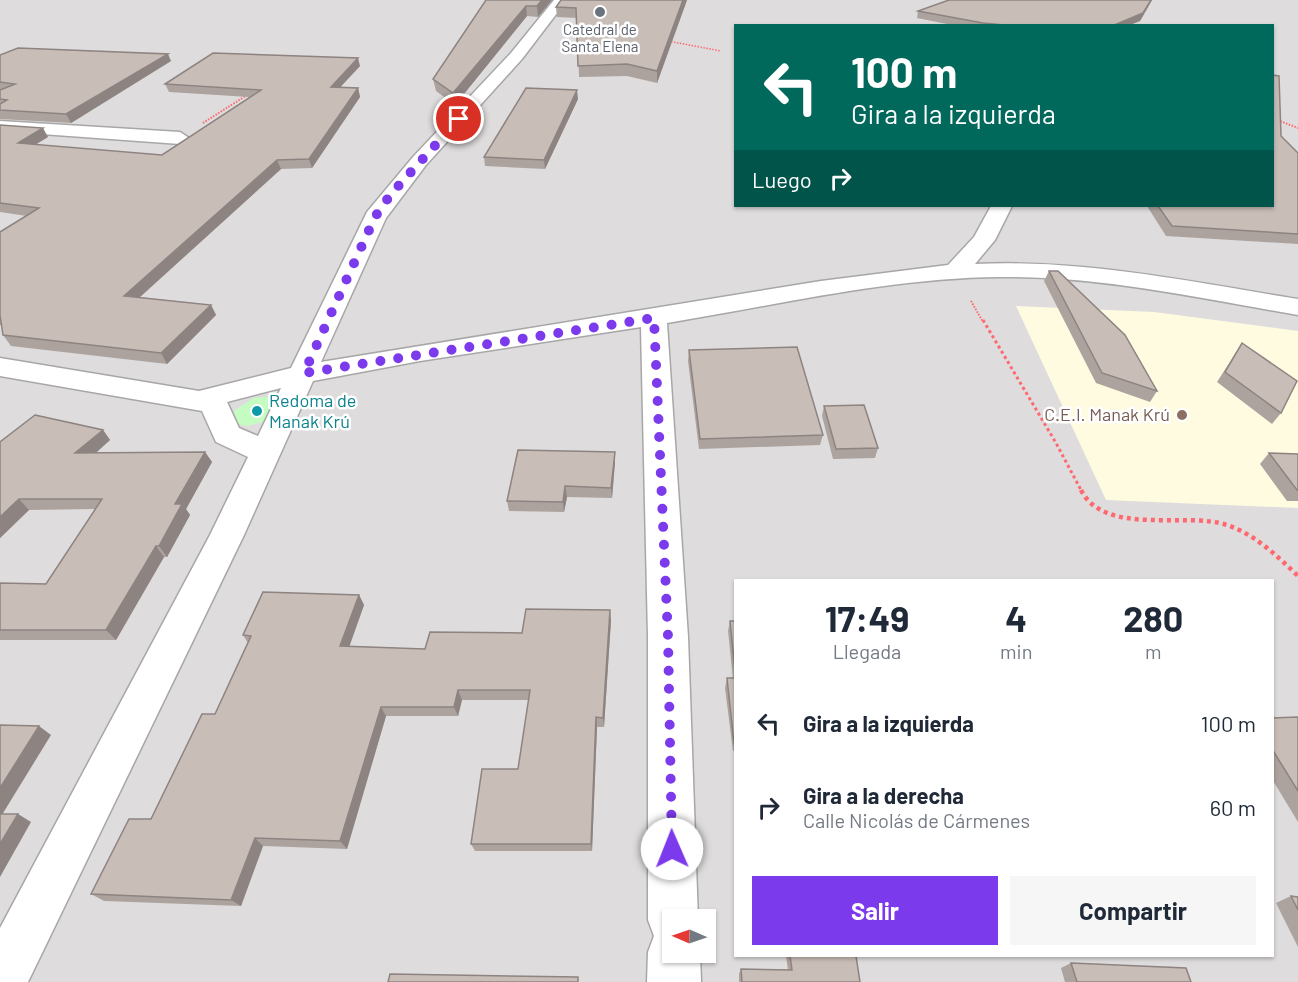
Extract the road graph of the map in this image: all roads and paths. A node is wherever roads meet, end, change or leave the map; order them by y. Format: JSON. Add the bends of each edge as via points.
{"nodes":[{"id":1,"x":561,"y":0,"type":"edge"},
{"id":2,"x":658,"y":40,"type":"edge"},
{"id":3,"x":721,"y":51,"type":"dead end"},
{"id":4,"x":248,"y":95,"type":"edge"},
{"id":5,"x":1274,"y":119,"type":"edge"},
{"id":6,"x":0,"y":126,"type":"edge"},
{"id":7,"x":1298,"y":128,"type":"edge"},
{"id":8,"x":180,"y":138,"type":"joint"},
{"id":9,"x":1000,"y":207,"type":"edge"},
{"id":10,"x":954,"y":273,"type":"junction"},
{"id":11,"x":1298,"y":307,"type":"edge"},
{"id":12,"x":654,"y":318,"type":"junction"},
{"id":13,"x":5,"y":372,"type":"edge"},
{"id":14,"x":304,"y":373,"type":"junction"},
{"id":15,"x":200,"y":400,"type":"junction"},
{"id":16,"x":266,"y":452,"type":"junction"},
{"id":17,"x":1298,"y":576,"type":"edge"},
{"id":18,"x":673,"y":909,"type":"edge"},
{"id":19,"x":674,"y":963,"type":"edge"},
{"id":20,"x":0,"y":982,"type":"edge"},
{"id":21,"x":674,"y":982,"type":"edge"}],
"edges":[{"from":1,"to":14,"type":"street","via":[[539,32],[406,177],[375,217]]},
{"from":2,"to":3,"type":"path"},
{"from":4,"to":8,"type":"path"},
{"from":5,"to":7,"type":"path"},
{"from":6,"to":8,"type":"street"},
{"from":9,"to":10,"type":"street","via":[[984,240]]},
{"from":10,"to":11,"type":"street","via":[[1000,270],[1078,275]]},
{"from":10,"to":12,"type":"street","via":[[818,288]]},
{"from":10,"to":17,"type":"path","via":[[1087,501],[1120,517],[1224,524],[1245,532]]},
{"from":12,"to":14,"type":"street"},
{"from":12,"to":18,"type":"street","via":[[668,637]]},
{"from":13,"to":15,"type":"street"},
{"from":14,"to":15,"type":"street"},
{"from":14,"to":16,"type":"street"},
{"from":15,"to":16,"type":"street","via":[[214,405],[227,435]]},
{"from":16,"to":20,"type":"street"},
{"from":19,"to":21,"type":"street"}]}
